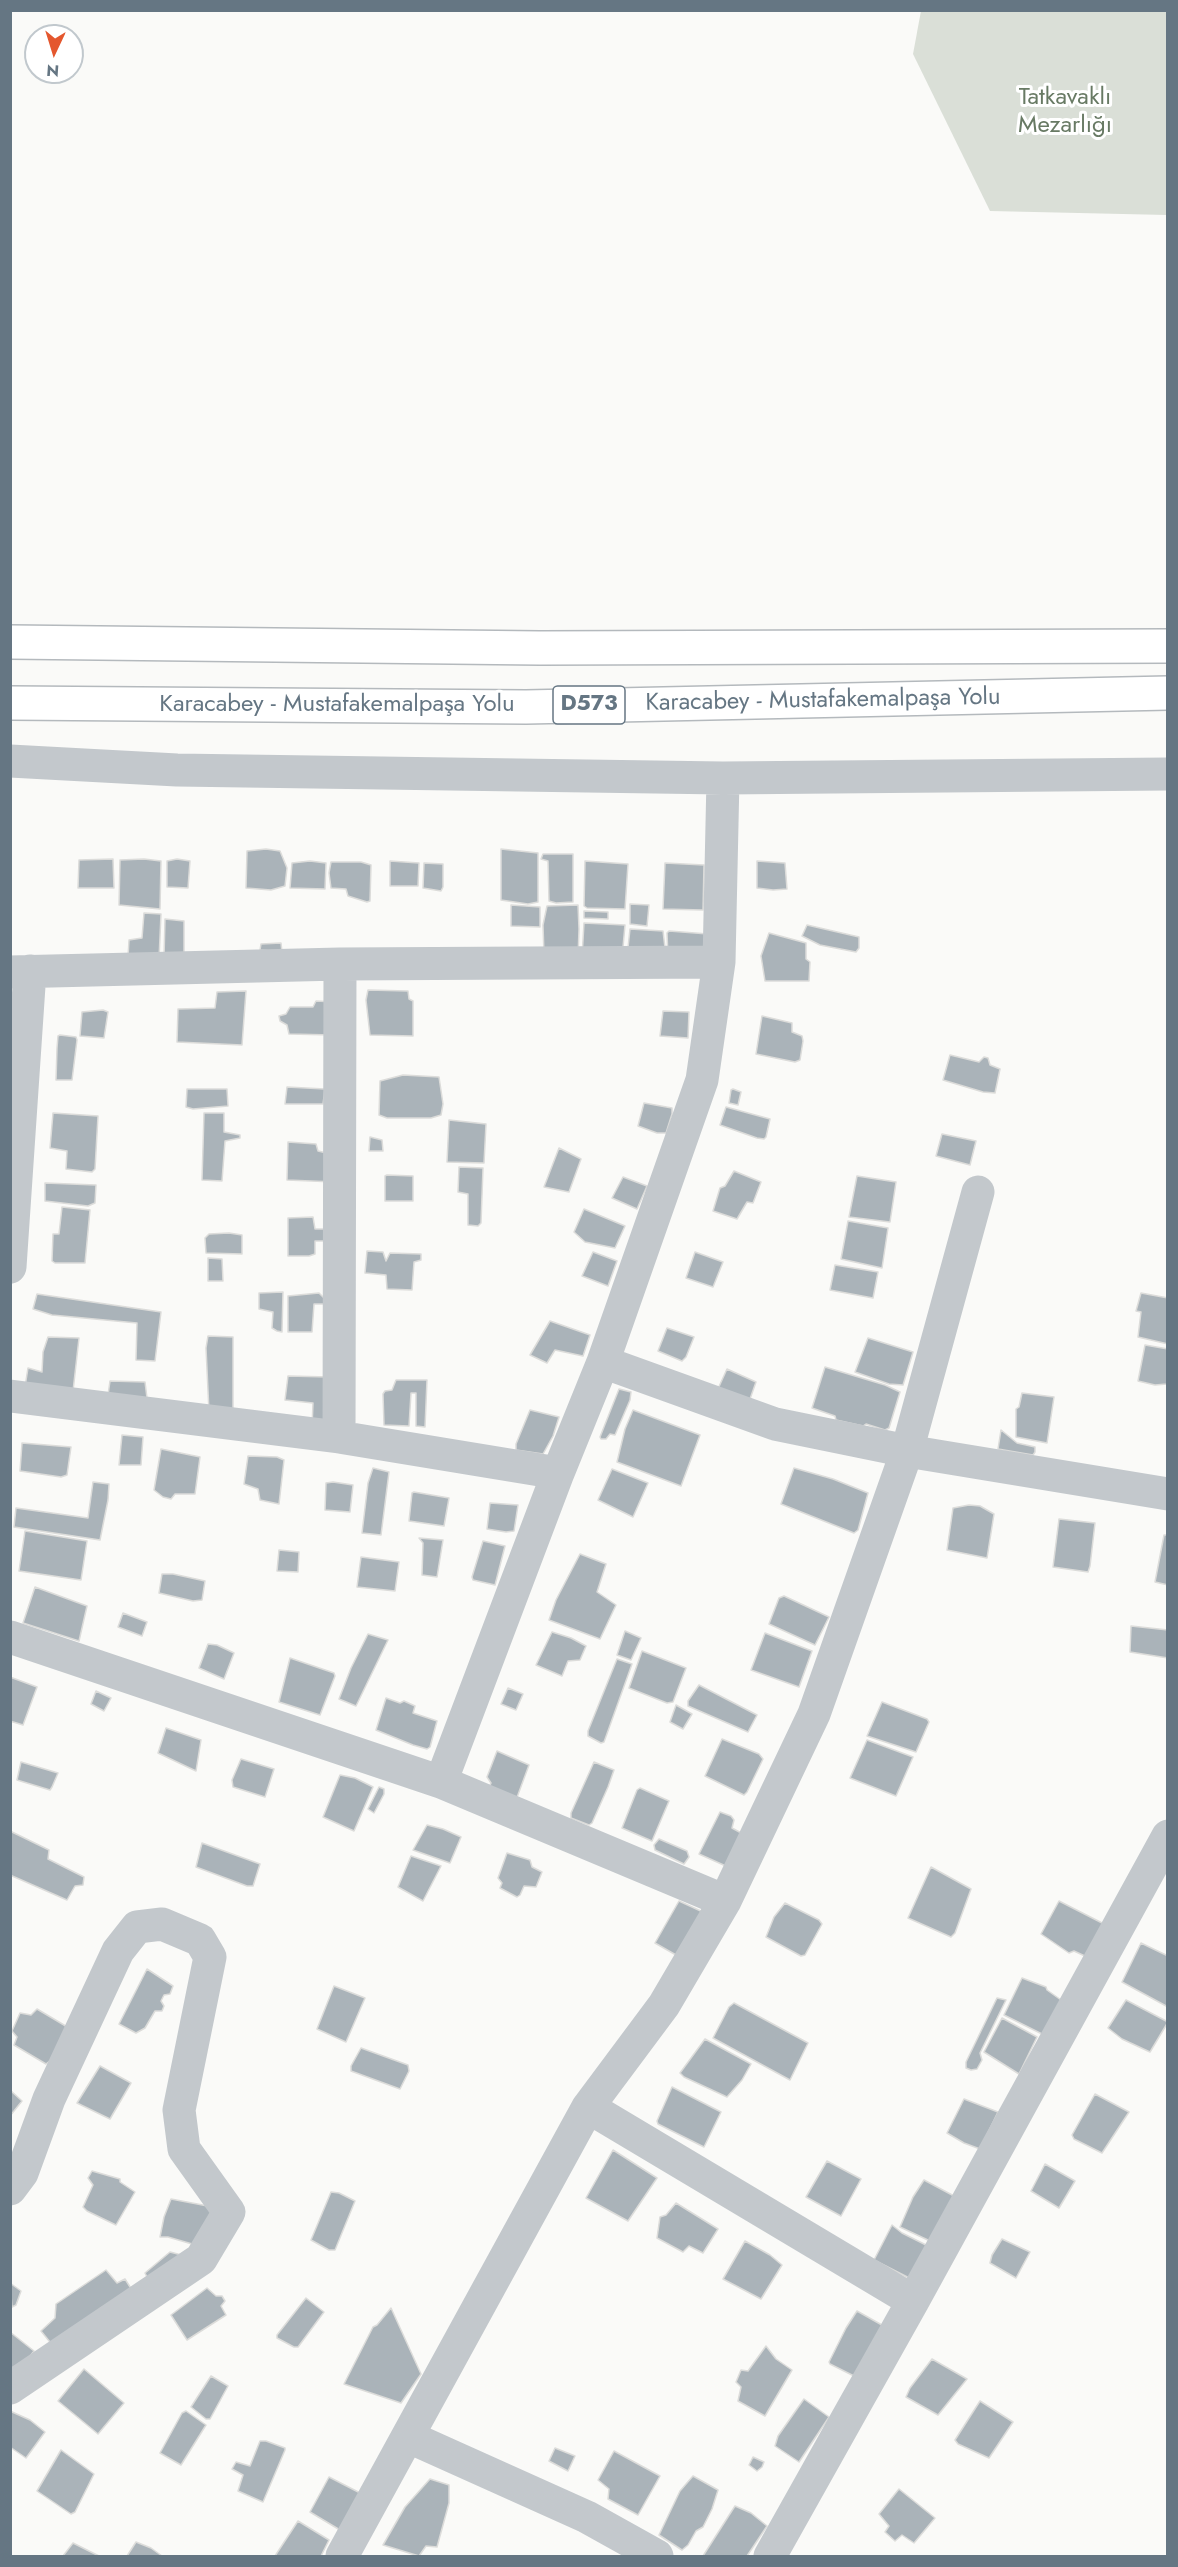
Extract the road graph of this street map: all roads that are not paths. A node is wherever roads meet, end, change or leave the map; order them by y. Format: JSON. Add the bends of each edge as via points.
{"nodes":[{"id":1,"x":10,"y":642,"type":"edge"},
{"id":2,"x":1167,"y":646,"type":"edge"},
{"id":3,"x":1167,"y":693,"type":"edge"},
{"id":4,"x":10,"y":703,"type":"edge"},
{"id":5,"x":10,"y":761,"type":"edge"},
{"id":6,"x":1167,"y":774,"type":"edge"},
{"id":7,"x":723,"y":778,"type":"junction"},
{"id":8,"x":719,"y":962,"type":"junction"},
{"id":9,"x":340,"y":964,"type":"junction"},
{"id":10,"x":20,"y":972,"type":"edge"},
{"id":11,"x":978,"y":1192,"type":"dead end"},
{"id":12,"x":10,"y":1267,"type":"edge"},
{"id":13,"x":603,"y":1362,"type":"junction"},
{"id":14,"x":10,"y":1396,"type":"edge"},
{"id":15,"x":339,"y":1437,"type":"junction"},
{"id":16,"x":907,"y":1451,"type":"junction"},
{"id":17,"x":558,"y":1473,"type":"junction"},
{"id":18,"x":1167,"y":1494,"type":"edge"},
{"id":19,"x":10,"y":1637,"type":"edge"},
{"id":20,"x":441,"y":1782,"type":"junction"},
{"id":21,"x":1167,"y":1836,"type":"edge"},
{"id":22,"x":725,"y":1901,"type":"junction"},
{"id":23,"x":588,"y":2107,"type":"junction"},
{"id":24,"x":10,"y":2188,"type":"edge"},
{"id":25,"x":914,"y":2301,"type":"junction"},
{"id":26,"x":10,"y":2388,"type":"edge"},
{"id":27,"x":409,"y":2438,"type":"junction"},
{"id":28,"x":342,"y":2556,"type":"edge"},
{"id":29,"x":657,"y":2556,"type":"edge"},
{"id":30,"x":770,"y":2556,"type":"edge"}],
"edges":[{"from":1,"to":2,"type":"highway","via":[[540,648]]},
{"from":3,"to":4,"type":"highway","name":"Karacabey - Mustafakemalpaşa Yolu","number":"D573","via":[[526,707]]},
{"from":5,"to":7,"type":"street","via":[[177,770]]},
{"from":6,"to":7,"type":"street"},
{"from":7,"to":8,"type":"street"},
{"from":8,"to":9,"type":"street"},
{"from":8,"to":13,"type":"street","via":[[702,1080]]},
{"from":9,"to":10,"type":"street"},
{"from":9,"to":15,"type":"street"},
{"from":10,"to":12,"type":"street"},
{"from":11,"to":16,"type":"street"},
{"from":13,"to":16,"type":"street","via":[[775,1424]]},
{"from":13,"to":17,"type":"street"},
{"from":14,"to":15,"type":"street"},
{"from":15,"to":17,"type":"street"},
{"from":16,"to":18,"type":"street"},
{"from":16,"to":22,"type":"street","via":[[814,1714]]},
{"from":17,"to":20,"type":"street"},
{"from":19,"to":20,"type":"street"},
{"from":20,"to":22,"type":"street"},
{"from":21,"to":25,"type":"street"},
{"from":22,"to":23,"type":"street","via":[[664,2005]]},
{"from":23,"to":25,"type":"street"},
{"from":23,"to":27,"type":"street"},
{"from":24,"to":26,"type":"street","via":[[22,2173],[49,2099],[118,1951],[137,1927],[162,1924],[200,1940],[210,1957],[179,2110],[184,2149],[229,2212],[201,2259]]},
{"from":25,"to":30,"type":"street"},
{"from":27,"to":28,"type":"street"},
{"from":27,"to":29,"type":"street","via":[[587,2517]]}]}
